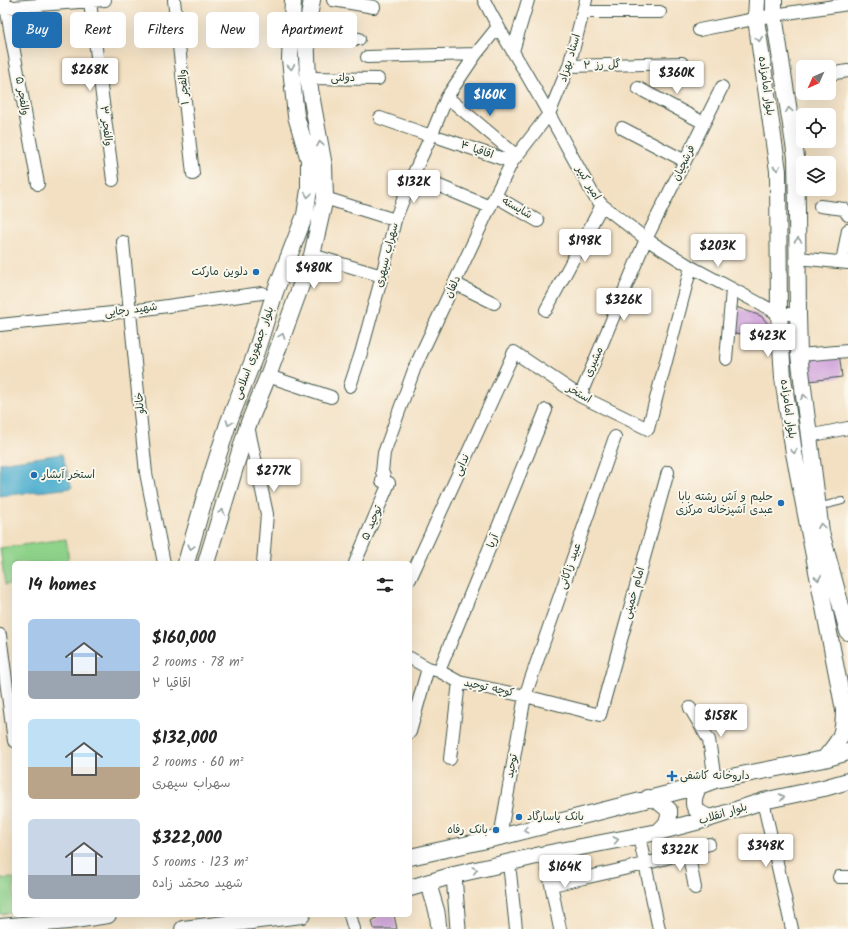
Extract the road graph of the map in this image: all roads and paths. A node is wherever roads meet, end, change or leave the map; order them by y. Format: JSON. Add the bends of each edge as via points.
{"nodes":[{"id":1,"x":105,"y":0,"type":"edge"},
{"id":2,"x":174,"y":0,"type":"edge"},
{"id":3,"x":293,"y":0,"type":"edge"},
{"id":4,"x":312,"y":0,"type":"edge"},
{"id":5,"x":333,"y":0,"type":"edge"},
{"id":6,"x":484,"y":0,"type":"edge"},
{"id":7,"x":528,"y":0,"type":"edge"},
{"id":8,"x":586,"y":0,"type":"edge"},
{"id":9,"x":757,"y":0,"type":"edge"},
{"id":10,"x":90,"y":2,"type":"junction"},
{"id":11,"x":848,"y":4,"type":"edge"},
{"id":12,"x":3,"y":5,"type":"edge"},
{"id":13,"x":799,"y":6,"type":"edge"},
{"id":14,"x":374,"y":7,"type":"dead end"},
{"id":15,"x":774,"y":8,"type":"edge"},
{"id":16,"x":310,"y":12,"type":"edge"},
{"id":17,"x":583,"y":12,"type":"junction"},
{"id":18,"x":660,"y":12,"type":"dead end"},
{"id":19,"x":756,"y":19,"type":"junction"},
{"id":20,"x":498,"y":28,"type":"junction"},
{"id":21,"x":699,"y":30,"type":"dead end"},
{"id":22,"x":307,"y":48,"type":"edge"},
{"id":23,"x":513,"y":51,"type":"junction"},
{"id":24,"x":476,"y":54,"type":"junction"},
{"id":25,"x":367,"y":57,"type":"dead end"},
{"id":26,"x":682,"y":63,"type":"dead end"},
{"id":27,"x":569,"y":66,"type":"junction"},
{"id":28,"x":848,"y":71,"type":"edge"},
{"id":29,"x":836,"y":73,"type":"edge"},
{"id":30,"x":308,"y":78,"type":"junction"},
{"id":31,"x":378,"y":78,"type":"dead end"},
{"id":32,"x":722,"y":87,"type":"dead end"},
{"id":33,"x":638,"y":88,"type":"dead end"},
{"id":34,"x":447,"y":97,"type":"junction"},
{"id":35,"x":549,"y":114,"type":"junction"},
{"id":36,"x":380,"y":118,"type":"dead end"},
{"id":37,"x":704,"y":123,"type":"junction"},
{"id":38,"x":622,"y":128,"type":"dead end"},
{"id":39,"x":436,"y":137,"type":"junction"},
{"id":40,"x":515,"y":159,"type":"junction"},
{"id":41,"x":685,"y":161,"type":"junction"},
{"id":42,"x":193,"y":174,"type":"dead end"},
{"id":43,"x":413,"y":175,"type":"junction"},
{"id":44,"x":113,"y":180,"type":"dead end"},
{"id":45,"x":38,"y":184,"type":"dead end"},
{"id":46,"x":325,"y":198,"type":"junction"},
{"id":47,"x":493,"y":201,"type":"junction"},
{"id":48,"x":602,"y":205,"type":"junction"},
{"id":49,"x":820,"y":206,"type":"dead end"},
{"id":50,"x":848,"y":215,"type":"edge"},
{"id":51,"x":395,"y":220,"type":"junction"},
{"id":52,"x":538,"y":221,"type":"dead end"},
{"id":53,"x":848,"y":230,"type":"edge"},
{"id":54,"x":646,"y":239,"type":"junction"},
{"id":55,"x":123,"y":242,"type":"dead end"},
{"id":56,"x":312,"y":255,"type":"junction"},
{"id":57,"x":798,"y":258,"type":"junction"},
{"id":58,"x":845,"y":263,"type":"edge"},
{"id":59,"x":691,"y":267,"type":"junction"},
{"id":60,"x":382,"y":276,"type":"junction"},
{"id":61,"x":454,"y":283,"type":"junction"},
{"id":62,"x":732,"y":290,"type":"junction"},
{"id":63,"x":262,"y":293,"type":"dead end"},
{"id":64,"x":494,"y":303,"type":"dead end"},
{"id":65,"x":546,"y":310,"type":"dead end"},
{"id":66,"x":131,"y":311,"type":"junction"},
{"id":67,"x":779,"y":314,"type":"junction"},
{"id":68,"x":798,"y":314,"type":"junction"},
{"id":69,"x":0,"y":325,"type":"edge"},
{"id":70,"x":848,"y":351,"type":"edge"},
{"id":71,"x":514,"y":352,"type":"joint"},
{"id":72,"x":800,"y":355,"type":"junction"},
{"id":73,"x":254,"y":358,"type":"junction"},
{"id":74,"x":726,"y":359,"type":"dead end"},
{"id":75,"x":270,"y":370,"type":"junction"},
{"id":76,"x":350,"y":386,"type":"dead end"},
{"id":77,"x":580,"y":396,"type":"junction"},
{"id":78,"x":331,"y":397,"type":"dead end"},
{"id":79,"x":546,"y":410,"type":"dead end"},
{"id":80,"x":248,"y":425,"type":"junction"},
{"id":81,"x":848,"y":428,"type":"edge"},
{"id":82,"x":809,"y":436,"type":"junction"},
{"id":83,"x":615,"y":437,"type":"dead end"},
{"id":84,"x":668,"y":472,"type":"dead end"},
{"id":85,"x":388,"y":483,"type":"joint"},
{"id":86,"x":842,"y":501,"type":"dead end"},
{"id":87,"x":818,"y":507,"type":"junction"},
{"id":88,"x":164,"y":561,"type":"edge"},
{"id":89,"x":187,"y":561,"type":"edge"},
{"id":90,"x":207,"y":561,"type":"edge"},
{"id":91,"x":263,"y":561,"type":"edge"},
{"id":92,"x":356,"y":561,"type":"edge"},
{"id":93,"x":412,"y":575,"type":"edge"},
{"id":94,"x":843,"y":593,"type":"edge"},
{"id":95,"x":848,"y":632,"type":"edge"},
{"id":96,"x":0,"y":635,"type":"edge"},
{"id":97,"x":412,"y":659,"type":"edge"},
{"id":98,"x":434,"y":670,"type":"junction"},
{"id":99,"x":459,"y":682,"type":"junction"},
{"id":100,"x":525,"y":696,"type":"junction"},
{"id":101,"x":690,"y":708,"type":"dead end"},
{"id":102,"x":846,"y":712,"type":"edge"},
{"id":103,"x":600,"y":715,"type":"joint"},
{"id":104,"x":12,"y":725,"type":"edge"},
{"id":105,"x":412,"y":727,"type":"edge"},
{"id":106,"x":848,"y":752,"type":"edge"},
{"id":107,"x":450,"y":758,"type":"dead end"},
{"id":108,"x":824,"y":759,"type":"junction"},
{"id":109,"x":715,"y":780,"type":"junction"},
{"id":110,"x":848,"y":780,"type":"edge"},
{"id":111,"x":699,"y":786,"type":"junction"},
{"id":112,"x":824,"y":788,"type":"junction"},
{"id":113,"x":848,"y":788,"type":"edge"},
{"id":114,"x":648,"y":798,"type":"junction"},
{"id":115,"x":763,"y":801,"type":"junction"},
{"id":116,"x":711,"y":818,"type":"junction"},
{"id":117,"x":658,"y":832,"type":"junction"},
{"id":118,"x":500,"y":836,"type":"junction"},
{"id":119,"x":639,"y":836,"type":"junction"},
{"id":120,"x":709,"y":844,"type":"dead end"},
{"id":121,"x":688,"y":852,"type":"junction"},
{"id":122,"x":545,"y":854,"type":"junction"},
{"id":123,"x":412,"y":857,"type":"edge"},
{"id":124,"x":509,"y":862,"type":"junction"},
{"id":125,"x":645,"y":864,"type":"junction"},
{"id":126,"x":454,"y":875,"type":"junction"},
{"id":127,"x":428,"y":882,"type":"junction"},
{"id":128,"x":552,"y":885,"type":"junction"},
{"id":129,"x":412,"y":887,"type":"edge"},
{"id":130,"x":695,"y":888,"type":"dead end"},
{"id":131,"x":456,"y":908,"type":"junction"},
{"id":132,"x":437,"y":912,"type":"junction"},
{"id":133,"x":85,"y":917,"type":"edge"},
{"id":134,"x":283,"y":917,"type":"edge"},
{"id":135,"x":351,"y":917,"type":"edge"},
{"id":136,"x":73,"y":918,"type":"edge"},
{"id":137,"x":34,"y":920,"type":"edge"},
{"id":138,"x":0,"y":926,"type":"edge"},
{"id":139,"x":235,"y":926,"type":"edge"},
{"id":140,"x":183,"y":929,"type":"edge"},
{"id":141,"x":354,"y":929,"type":"edge"},
{"id":142,"x":439,"y":929,"type":"edge"},
{"id":143,"x":458,"y":929,"type":"edge"},
{"id":144,"x":516,"y":929,"type":"edge"},
{"id":145,"x":560,"y":929,"type":"edge"},
{"id":146,"x":659,"y":929,"type":"edge"},
{"id":147,"x":792,"y":929,"type":"edge"}],
"edges":[{"from":1,"to":10,"type":"street"},
{"from":2,"to":42,"type":"street","name":"والفجر ۱"},
{"from":3,"to":73,"type":"main road","name":"بلوار جمهوری اسلامی","one_way":true,"via":[[290,59],[296,116],[309,160],[309,190],[305,215],[275,292]]},
{"from":4,"to":16,"type":"main road","name":"بلوار جمهوری اسلامی"},
{"from":5,"to":14,"type":"street"},
{"from":6,"to":20,"type":"street","name":"امیر کبیر"},
{"from":7,"to":23,"type":"street"},
{"from":8,"to":17,"type":"street","name":"استاد بهزاد"},
{"from":9,"to":19,"type":"main road","name":"بلوار امامزاده"},
{"from":10,"to":12,"type":"street"},
{"from":10,"to":44,"type":"street","name":"والفجر ۳"},
{"from":11,"to":13,"type":"street"},
{"from":12,"to":45,"type":"street","name":"والفجر ۵"},
{"from":13,"to":15,"type":"street"},
{"from":15,"to":19,"type":"street"},
{"from":57,"to":15,"type":"main road","name":"بلوار امامزاده","one_way":true,"via":[[796,157]]},
{"from":17,"to":18,"type":"street"},
{"from":17,"to":27,"type":"street","name":"استاد بهزاد"},
{"from":19,"to":21,"type":"street"},
{"from":19,"to":67,"type":"main road","name":"بلوار امامزاده","one_way":true,"via":[[778,171]]},
{"from":20,"to":23,"type":"street","name":"امیر کبیر"},
{"from":20,"to":24,"type":"street","name":"سهراب سپهری"},
{"from":22,"to":30,"type":"main road","name":"بلوار جمهوری اسلامی"},
{"from":23,"to":35,"type":"street","name":"امیر کبیر"},
{"from":24,"to":25,"type":"street"},
{"from":24,"to":34,"type":"street","name":"سهراب سپهری"},
{"from":26,"to":27,"type":"street","name":"گل رز ۲"},
{"from":27,"to":35,"type":"street","name":"استاد بهزاد"},
{"from":28,"to":29,"type":"street"},
{"from":30,"to":31,"type":"street","name":"دولتی"},
{"from":46,"to":30,"type":"main road","name":"بلوار جمهوری اسلامی","one_way":true,"via":[[324,166]]},
{"from":32,"to":37,"type":"street","name":"فرشچیان"},
{"from":33,"to":37,"type":"street"},
{"from":34,"to":39,"type":"street","name":"سهراب سپهری"},
{"from":34,"to":40,"type":"street"},
{"from":35,"to":40,"type":"street","name":"دلفان"},
{"from":35,"to":48,"type":"street","name":"امیر کبیر","via":[[594,196]]},
{"from":36,"to":39,"type":"street","name":"اقاقیا ۴"},
{"from":37,"to":41,"type":"street","name":"فرشچیان"},
{"from":38,"to":41,"type":"street"},
{"from":39,"to":40,"type":"street","name":"اقاقیا ۴"},
{"from":39,"to":43,"type":"street","name":"سهراب سپهری"},
{"from":40,"to":47,"type":"street","name":"دلفان"},
{"from":41,"to":54,"type":"street","name":"فرشچیان"},
{"from":43,"to":47,"type":"street","name":"شایسته"},
{"from":43,"to":51,"type":"street","name":"سهراب سپهری"},
{"from":46,"to":51,"type":"street"},
{"from":46,"to":56,"type":"main road","name":"بلوار جمهوری اسلامی"},
{"from":47,"to":52,"type":"street","name":"شایسته"},
{"from":47,"to":61,"type":"street","name":"دلفان"},
{"from":48,"to":54,"type":"street","name":"امیر کبیر"},
{"from":48,"to":65,"type":"street"},
{"from":49,"to":50,"type":"street","via":[[844,209]]},
{"from":51,"to":60,"type":"street","name":"سهراب سپهری"},
{"from":53,"to":58,"type":"street"},
{"from":54,"to":59,"type":"street","name":"امیر کبیر"},
{"from":54,"to":77,"type":"street","name":"مشیری"},
{"from":55,"to":66,"type":"street","name":"خانلو"},
{"from":56,"to":60,"type":"street"},
{"from":75,"to":56,"type":"main road","name":"بلوار جمهوری اسلامی","one_way":true},
{"from":57,"to":58,"type":"street"},
{"from":57,"to":68,"type":"main road","name":"بلوار امامزاده"},
{"from":59,"to":62,"type":"street","name":"امیر کبیر"},
{"from":59,"to":77,"type":"street","name":"استخر","via":[[648,429]]},
{"from":60,"to":76,"type":"street","name":"سهراب سپهری"},
{"from":61,"to":64,"type":"street"},
{"from":61,"to":85,"type":"street","name":"دلفان","via":[[415,367],[384,453],[382,481]]},
{"from":62,"to":67,"type":"street","name":"امیر کبیر"},
{"from":62,"to":74,"type":"street"},
{"from":63,"to":66,"type":"street","name":"شهید رجایی"},
{"from":66,"to":69,"type":"street","name":"شهید رجایی"},
{"from":66,"to":88,"type":"street","name":"خانلو","via":[[146,473]]},
{"from":67,"to":68,"type":"street"},
{"from":67,"to":102,"type":"main road","name":"بلوار امامزاده","one_way":true,"via":[[783,378],[794,453]]},
{"from":68,"to":72,"type":"main road","name":"بلوار امامزاده"},
{"from":70,"to":72,"type":"street"},
{"from":71,"to":77,"type":"street","name":"استخر"},
{"from":71,"to":93,"type":"street","name":"ندایی"},
{"from":82,"to":72,"type":"main road","name":"بلوار امامزاده","one_way":true},
{"from":73,"to":75,"type":"main road"},
{"from":73,"to":89,"type":"main road","name":"بلوار جمهوری اسلامی","one_way":true,"via":[[228,424]]},
{"from":75,"to":78,"type":"street"},
{"from":75,"to":80,"type":"main road","name":"بلوار جمهوری اسلامی"},
{"from":79,"to":98,"type":"street","name":"آریا"},
{"from":90,"to":80,"type":"main road","name":"بلوار جمهوری اسلامی","one_way":true},
{"from":80,"to":91,"type":"street","via":[[267,514]]},
{"from":81,"to":82,"type":"street"},
{"from":82,"to":87,"type":"main road","name":"بلوار امامزاده"},
{"from":83,"to":100,"type":"street","name":"عبید زاکانی"},
{"from":84,"to":103,"type":"street","name":"امام خمینی"},
{"from":85,"to":92,"type":"street","name":"توحید ۵"},
{"from":86,"to":87,"type":"lane"},
{"from":94,"to":87,"type":"main road","name":"بلوار امامزاده","one_way":true,"via":[[821,532]]},
{"from":94,"to":95,"type":"main road","name":"بلوار امامزاده"},
{"from":96,"to":104,"type":"street"},
{"from":97,"to":98,"type":"street","name":"کوچه توحید"},
{"from":98,"to":99,"type":"street","name":"کوچه توحید"},
{"from":98,"to":105,"type":"street","name":"آریا"},
{"from":99,"to":100,"type":"street","name":"کوچه توحید"},
{"from":99,"to":107,"type":"street"},
{"from":100,"to":103,"type":"street","name":"کوچه توحید"},
{"from":100,"to":118,"type":"street","name":"توحید"},
{"from":101,"to":109,"type":"street","via":[[709,740]]},
{"from":102,"to":108,"type":"main road","name":"بلوار امامزاده","via":[[840,740]]},
{"from":106,"to":108,"type":"main road"},
{"from":108,"to":109,"type":"main road"},
{"from":109,"to":111,"type":"main road"},
{"from":110,"to":112,"type":"main road","name":"بلوار انقلاب"},
{"from":111,"to":114,"type":"main road"},
{"from":111,"to":116,"type":"main road","via":[[693,802],[695,809]]},
{"from":112,"to":113,"type":"main road"},
{"from":115,"to":112,"type":"main road","name":"بلوار انقلاب","one_way":true},
{"from":114,"to":117,"type":"main road","via":[[658,801],[669,810],[668,824]]},
{"from":114,"to":118,"type":"main road","one_way":true},
{"from":115,"to":116,"type":"main road","name":"بلوار انقلاب"},
{"from":115,"to":147,"type":"street"},
{"from":116,"to":117,"type":"main road","name":"بلوار انقلاب"},
{"from":117,"to":119,"type":"main road","name":"بلوار انقلاب"},
{"from":118,"to":123,"type":"main road"},
{"from":122,"to":119,"type":"main road","name":"بلوار انقلاب","one_way":true},
{"from":119,"to":125,"type":"street"},
{"from":120,"to":121,"type":"street"},
{"from":121,"to":125,"type":"street"},
{"from":121,"to":130,"type":"street"},
{"from":122,"to":124,"type":"main road","name":"بلوار انقلاب"},
{"from":122,"to":128,"type":"street"},
{"from":126,"to":124,"type":"main road","name":"بلوار انقلاب","one_way":true},
{"from":124,"to":144,"type":"street"},
{"from":125,"to":128,"type":"street"},
{"from":125,"to":146,"type":"street"},
{"from":126,"to":127,"type":"main road","name":"بلوار انقلاب"},
{"from":126,"to":131,"type":"street"},
{"from":127,"to":129,"type":"main road","name":"بلوار انقلاب"},
{"from":127,"to":132,"type":"street"},
{"from":128,"to":145,"type":"street"},
{"from":131,"to":132,"type":"street","via":[[447,904],[441,906]]},
{"from":131,"to":143,"type":"street"},
{"from":132,"to":142,"type":"street"},
{"from":133,"to":136,"type":"main road"},
{"from":134,"to":139,"type":"main road"},
{"from":135,"to":141,"type":"street"},
{"from":136,"to":137,"type":"main road"},
{"from":137,"to":138,"type":"main road"},
{"from":139,"to":140,"type":"main road"}]}
